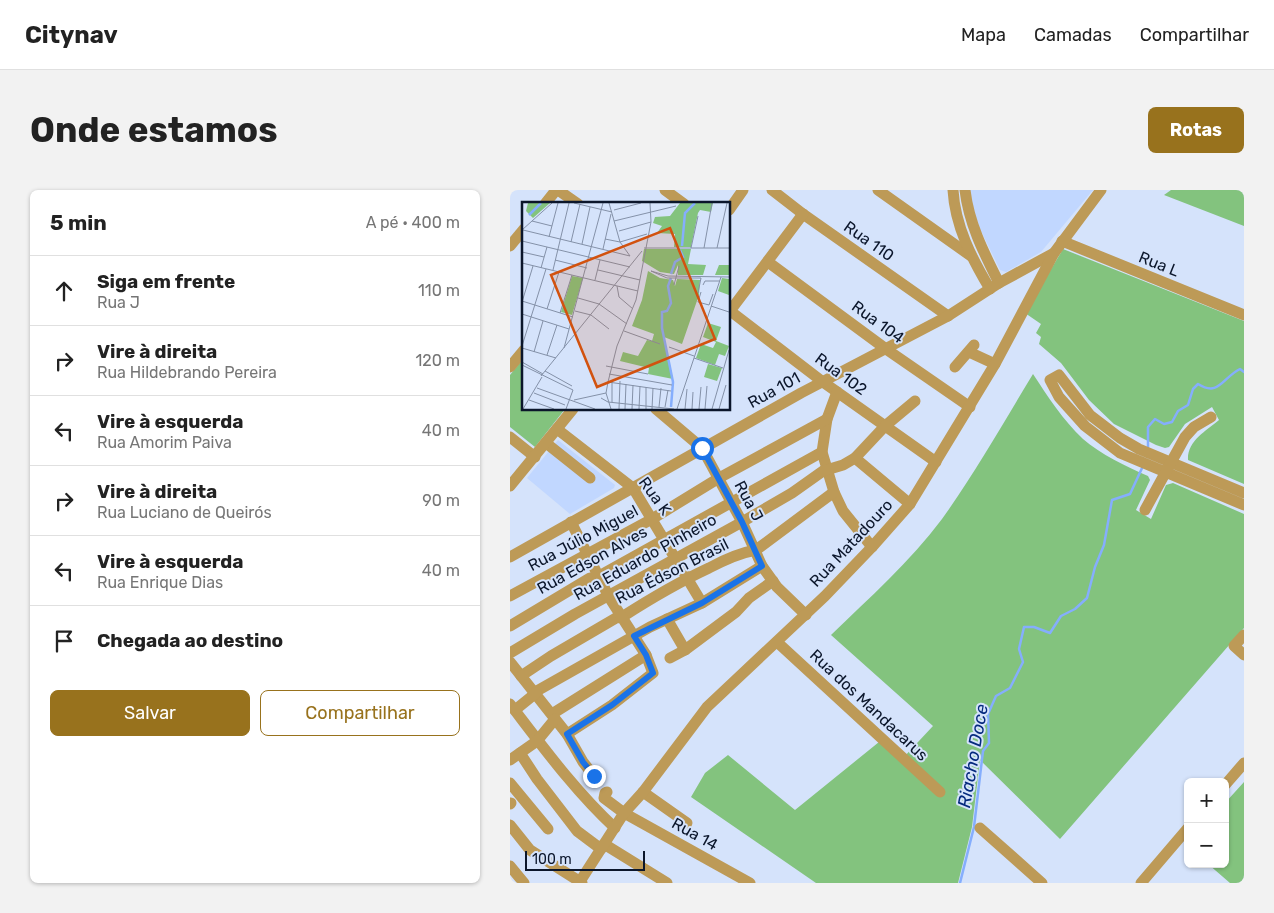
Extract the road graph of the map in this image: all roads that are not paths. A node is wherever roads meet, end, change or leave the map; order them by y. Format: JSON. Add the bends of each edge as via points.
{"nodes":[{"id":1,"x":557,"y":190,"type":"edge"},
{"id":2,"x":666,"y":190,"type":"edge"},
{"id":3,"x":743,"y":190,"type":"edge"},
{"id":4,"x":772,"y":190,"type":"edge"},
{"id":5,"x":878,"y":190,"type":"edge"},
{"id":6,"x":953,"y":190,"type":"edge"},
{"id":7,"x":965,"y":190,"type":"edge"},
{"id":8,"x":1101,"y":190,"type":"edge"},
{"id":9,"x":547,"y":202,"type":"edge"},
{"id":10,"x":575,"y":202,"type":"edge"},
{"id":11,"x":681,"y":202,"type":"edge"},
{"id":12,"x":730,"y":209,"type":"edge"},
{"id":13,"x":803,"y":214,"type":"junction"},
{"id":14,"x":522,"y":231,"type":"edge"},
{"id":15,"x":1062,"y":241,"type":"junction"},
{"id":16,"x":510,"y":246,"type":"edge"},
{"id":17,"x":1054,"y":253,"type":"junction"},
{"id":18,"x":971,"y":256,"type":"junction"},
{"id":19,"x":768,"y":262,"type":"junction"},
{"id":20,"x":994,"y":286,"type":"junction"},
{"id":21,"x":730,"y":309,"type":"edge"},
{"id":22,"x":730,"y":311,"type":"edge"},
{"id":23,"x":1244,"y":315,"type":"edge"},
{"id":24,"x":948,"y":316,"type":"junction"},
{"id":25,"x":886,"y":349,"type":"junction"},
{"id":26,"x":522,"y":352,"type":"edge"},
{"id":27,"x":995,"y":364,"type":"junction"},
{"id":28,"x":510,"y":367,"type":"edge"},
{"id":29,"x":955,"y":367,"type":"dead end"},
{"id":30,"x":823,"y":382,"type":"junction"},
{"id":31,"x":838,"y":392,"type":"junction"},
{"id":32,"x":915,"y":401,"type":"dead end"},
{"id":33,"x":970,"y":407,"type":"junction"},
{"id":34,"x":572,"y":410,"type":"edge"},
{"id":35,"x":657,"y":410,"type":"edge"},
{"id":36,"x":1211,"y":417,"type":"dead end"},
{"id":37,"x":827,"y":419,"type":"junction"},
{"id":38,"x":885,"y":426,"type":"junction"},
{"id":39,"x":557,"y":429,"type":"junction"},
{"id":40,"x":510,"y":437,"type":"edge"},
{"id":41,"x":546,"y":443,"type":"junction"},
{"id":42,"x":702,"y":448,"type":"junction"},
{"id":43,"x":822,"y":452,"type":"junction"},
{"id":44,"x":1137,"y":454,"type":"junction"},
{"id":45,"x":534,"y":457,"type":"junction"},
{"id":46,"x":855,"y":458,"type":"junction"},
{"id":47,"x":936,"y":462,"type":"junction"},
{"id":48,"x":1168,"y":467,"type":"junction"},
{"id":49,"x":827,"y":470,"type":"junction"},
{"id":50,"x":590,"y":478,"type":"dead end"},
{"id":51,"x":719,"y":478,"type":"junction"},
{"id":52,"x":510,"y":486,"type":"edge"},
{"id":53,"x":632,"y":488,"type":"junction"},
{"id":54,"x":834,"y":492,"type":"junction"},
{"id":55,"x":1244,"y":493,"type":"edge"},
{"id":56,"x":731,"y":502,"type":"junction"},
{"id":57,"x":910,"y":504,"type":"junction"},
{"id":58,"x":1244,"y":505,"type":"edge"},
{"id":59,"x":1144,"y":510,"type":"dead end"},
{"id":60,"x":652,"y":519,"type":"junction"},
{"id":61,"x":571,"y":522,"type":"junction"},
{"id":62,"x":742,"y":522,"type":"junction"},
{"id":63,"x":664,"y":540,"type":"junction"},
{"id":64,"x":872,"y":547,"type":"junction"},
{"id":65,"x":756,"y":550,"type":"junction"},
{"id":66,"x":587,"y":556,"type":"junction"},
{"id":67,"x":510,"y":558,"type":"edge"},
{"id":68,"x":676,"y":559,"type":"junction"},
{"id":69,"x":762,"y":566,"type":"junction"},
{"id":70,"x":599,"y":576,"type":"junction"},
{"id":71,"x":687,"y":578,"type":"junction"},
{"id":72,"x":773,"y":581,"type":"junction"},
{"id":73,"x":510,"y":596,"type":"edge"},
{"id":74,"x":609,"y":597,"type":"junction"},
{"id":75,"x":702,"y":603,"type":"junction"},
{"id":76,"x":806,"y":615,"type":"junction"},
{"id":77,"x":622,"y":617,"type":"junction"},
{"id":78,"x":666,"y":619,"type":"junction"},
{"id":79,"x":510,"y":626,"type":"edge"},
{"id":80,"x":1244,"y":634,"type":"edge"},
{"id":81,"x":634,"y":636,"type":"junction"},
{"id":82,"x":777,"y":642,"type":"junction"},
{"id":83,"x":685,"y":650,"type":"junction"},
{"id":84,"x":510,"y":653,"type":"edge"},
{"id":85,"x":646,"y":655,"type":"junction"},
{"id":86,"x":1244,"y":655,"type":"edge"},
{"id":87,"x":670,"y":658,"type":"dead end"},
{"id":88,"x":510,"y":662,"type":"edge"},
{"id":89,"x":521,"y":676,"type":"junction"},
{"id":90,"x":536,"y":693,"type":"junction"},
{"id":91,"x":512,"y":707,"type":"edge"},
{"id":92,"x":554,"y":717,"type":"junction"},
{"id":93,"x":567,"y":734,"type":"junction"},
{"id":94,"x":537,"y":741,"type":"junction"},
{"id":95,"x":514,"y":753,"type":"edge"},
{"id":96,"x":1244,"y":763,"type":"edge"},
{"id":97,"x":594,"y":776,"type":"dead end"},
{"id":98,"x":1229,"y":780,"type":"edge"},
{"id":99,"x":510,"y":783,"type":"edge"},
{"id":100,"x":607,"y":792,"type":"dead end"},
{"id":101,"x":643,"y":792,"type":"junction"},
{"id":102,"x":940,"y":792,"type":"dead end"},
{"id":103,"x":624,"y":813,"type":"junction"},
{"id":104,"x":687,"y":823,"type":"dead end"},
{"id":105,"x":510,"y":826,"type":"edge"},
{"id":106,"x":615,"y":828,"type":"junction"},
{"id":107,"x":980,"y":828,"type":"dead end"},
{"id":108,"x":548,"y":829,"type":"dead end"},
{"id":109,"x":1184,"y":833,"type":"edge"},
{"id":110,"x":603,"y":846,"type":"junction"},
{"id":111,"x":510,"y":866,"type":"edge"},
{"id":112,"x":660,"y":881,"type":"edge"},
{"id":113,"x":520,"y":882,"type":"edge"},
{"id":114,"x":580,"y":883,"type":"edge"},
{"id":115,"x":750,"y":883,"type":"edge"},
{"id":116,"x":1042,"y":883,"type":"edge"},
{"id":117,"x":1141,"y":883,"type":"edge"}],
"edges":[{"from":1,"to":9,"type":"street"},
{"from":1,"to":10,"type":"street"},
{"from":2,"to":11,"type":"street"},
{"from":3,"to":12,"type":"street"},
{"from":4,"to":13,"type":"street","name":"Rua 110"},
{"from":5,"to":18,"type":"street"},
{"from":6,"to":18,"type":"street","via":[[961,229]]},
{"from":7,"to":20,"type":"street"},
{"from":8,"to":15,"type":"street","name":"Rua Matadouro"},
{"from":13,"to":19,"type":"street"},
{"from":13,"to":24,"type":"street","name":"Rua 110"},
{"from":14,"to":16,"type":"street"},
{"from":15,"to":17,"type":"street","name":"Rua Matadouro"},
{"from":15,"to":23,"type":"street","name":"Rua L"},
{"from":17,"to":20,"type":"street","name":"Rua 101"},
{"from":17,"to":27,"type":"street","name":"Rua Matadouro"},
{"from":18,"to":20,"type":"street"},
{"from":19,"to":21,"type":"street"},
{"from":19,"to":25,"type":"street","name":"Rua 104"},
{"from":20,"to":24,"type":"street","name":"Rua 101"},
{"from":22,"to":30,"type":"street","name":"Rua 102"},
{"from":24,"to":25,"type":"street","name":"Rua 101"},
{"from":25,"to":30,"type":"street","name":"Rua 101"},
{"from":25,"to":33,"type":"street","name":"Rua 104"},
{"from":26,"to":28,"type":"street"},
{"from":27,"to":29,"type":"street","via":[[972,349]]},
{"from":27,"to":33,"type":"street","name":"Rua Matadouro"},
{"from":30,"to":31,"type":"street","name":"Rua 102"},
{"from":30,"to":42,"type":"street","name":"Rua 101"},
{"from":31,"to":37,"type":"street"},
{"from":31,"to":38,"type":"street","name":"Rua 102"},
{"from":32,"to":38,"type":"street","name":"Rua Eduardo Pinheiro"},
{"from":33,"to":47,"type":"street","name":"Rua Matadouro"},
{"from":34,"to":39,"type":"street"},
{"from":35,"to":42,"type":"street","name":"Rua J"},
{"from":36,"to":48,"type":"street","via":[[1189,431]]},
{"from":37,"to":43,"type":"street"},
{"from":37,"to":51,"type":"street","name":"Rua Júlio Miguel"},
{"from":38,"to":46,"type":"street","name":"Rua Eduardo Pinheiro"},
{"from":38,"to":47,"type":"street","name":"Rua 102"},
{"from":39,"to":41,"type":"street"},
{"from":39,"to":53,"type":"street","name":"Rua K"},
{"from":40,"to":45,"type":"street"},
{"from":41,"to":45,"type":"street"},
{"from":41,"to":50,"type":"street"},
{"from":42,"to":51,"type":"street","name":"Rua J"},
{"from":42,"to":53,"type":"street","name":"Rua 101"},
{"from":43,"to":49,"type":"street"},
{"from":43,"to":56,"type":"street","name":"Rua Edson Alves"},
{"from":44,"to":44,"type":"street","via":[[1094,420],[1059,375],[1050,380],[1059,397],[1085,426],[1113,448]]},
{"from":44,"to":48,"type":"street"},
{"from":45,"to":52,"type":"street"},
{"from":46,"to":49,"type":"street","name":"Rua Eduardo Pinheiro"},
{"from":46,"to":57,"type":"street"},
{"from":47,"to":57,"type":"street","name":"Rua Matadouro"},
{"from":48,"to":55,"type":"street"},
{"from":48,"to":58,"type":"street"},
{"from":48,"to":59,"type":"street"},
{"from":49,"to":54,"type":"street"},
{"from":49,"to":62,"type":"street","name":"Rua Eduardo Pinheiro"},
{"from":51,"to":56,"type":"street","name":"Rua J"},
{"from":51,"to":60,"type":"street","name":"Rua Júlio Miguel"},
{"from":53,"to":60,"type":"street","name":"Rua K"},
{"from":53,"to":61,"type":"street","name":"Rua 101"},
{"from":54,"to":64,"type":"street","via":[[843,511]]},
{"from":54,"to":65,"type":"street","name":"Rua Édson Brasil"},
{"from":56,"to":62,"type":"street","name":"Rua J"},
{"from":56,"to":63,"type":"street","name":"Rua Edson Alves"},
{"from":57,"to":64,"type":"street","name":"Rua Matadouro"},
{"from":60,"to":63,"type":"street","name":"Rua K"},
{"from":60,"to":66,"type":"street","name":"Rua Júlio Miguel"},
{"from":61,"to":66,"type":"street"},
{"from":61,"to":67,"type":"street","name":"Rua 101"},
{"from":62,"to":65,"type":"street","name":"Rua J"},
{"from":62,"to":68,"type":"street","name":"Rua Eduardo Pinheiro"},
{"from":63,"to":68,"type":"street","name":"Rua K"},
{"from":63,"to":70,"type":"street","name":"Rua Edson Alves"},
{"from":64,"to":76,"type":"street","name":"Rua Matadouro"},
{"from":65,"to":69,"type":"street","name":"Rua J"},
{"from":65,"to":71,"type":"street","name":"Rua Édson Brasil","via":[[743,552]]},
{"from":66,"to":70,"type":"street"},
{"from":66,"to":73,"type":"street","name":"Rua Júlio Miguel"},
{"from":68,"to":71,"type":"street","name":"Rua K"},
{"from":68,"to":74,"type":"street","name":"Rua Eduardo Pinheiro"},
{"from":69,"to":72,"type":"street","name":"Rua J"},
{"from":69,"to":75,"type":"street"},
{"from":70,"to":74,"type":"street"},
{"from":70,"to":79,"type":"street","name":"Rua Edson Alves","via":[[590,578]]},
{"from":71,"to":75,"type":"street","name":"Rua K"},
{"from":71,"to":77,"type":"street","name":"Rua Édson Brasil"},
{"from":72,"to":76,"type":"street","name":"Rua J"},
{"from":72,"to":83,"type":"street"},
{"from":74,"to":77,"type":"street"},
{"from":74,"to":84,"type":"street","name":"Rua Eduardo Pinheiro"},
{"from":75,"to":78,"type":"street"},
{"from":76,"to":82,"type":"street","name":"Rua Matadouro"},
{"from":77,"to":81,"type":"street"},
{"from":77,"to":89,"type":"street","name":"Rua Édson Brasil"},
{"from":78,"to":81,"type":"street"},
{"from":78,"to":83,"type":"street"},
{"from":80,"to":86,"type":"street","via":[[1234,646]]},
{"from":81,"to":85,"type":"street"},
{"from":81,"to":90,"type":"street"},
{"from":82,"to":101,"type":"street","name":"Rua Matadouro","via":[[708,707]]},
{"from":82,"to":102,"type":"street","name":"Rua dos Mandacarus"},
{"from":83,"to":87,"type":"street"},
{"from":85,"to":92,"type":"street"},
{"from":85,"to":93,"type":"street","via":[[653,673]]},
{"from":88,"to":89,"type":"street"},
{"from":89,"to":90,"type":"street"},
{"from":90,"to":91,"type":"street"},
{"from":90,"to":92,"type":"street"},
{"from":91,"to":94,"type":"street"},
{"from":92,"to":93,"type":"street"},
{"from":92,"to":94,"type":"street"},
{"from":93,"to":97,"type":"street"},
{"from":94,"to":95,"type":"street"},
{"from":94,"to":106,"type":"street"},
{"from":95,"to":110,"type":"street","via":[[577,831]]},
{"from":96,"to":98,"type":"street"},
{"from":99,"to":108,"type":"street"},
{"from":100,"to":103,"type":"street","name":"Rua 14","via":[[604,798]]},
{"from":101,"to":103,"type":"street","name":"Rua Matadouro"},
{"from":101,"to":104,"type":"street"},
{"from":103,"to":106,"type":"street","name":"Rua Matadouro"},
{"from":103,"to":115,"type":"street","name":"Rua 14"},
{"from":105,"to":114,"type":"street","via":[[530,850]]},
{"from":106,"to":110,"type":"street","name":"Rua Matadouro"},
{"from":107,"to":116,"type":"street"},
{"from":109,"to":117,"type":"street"},
{"from":110,"to":112,"type":"street"},
{"from":110,"to":114,"type":"street","name":"Rua Matadouro"},
{"from":111,"to":113,"type":"street"}]}
